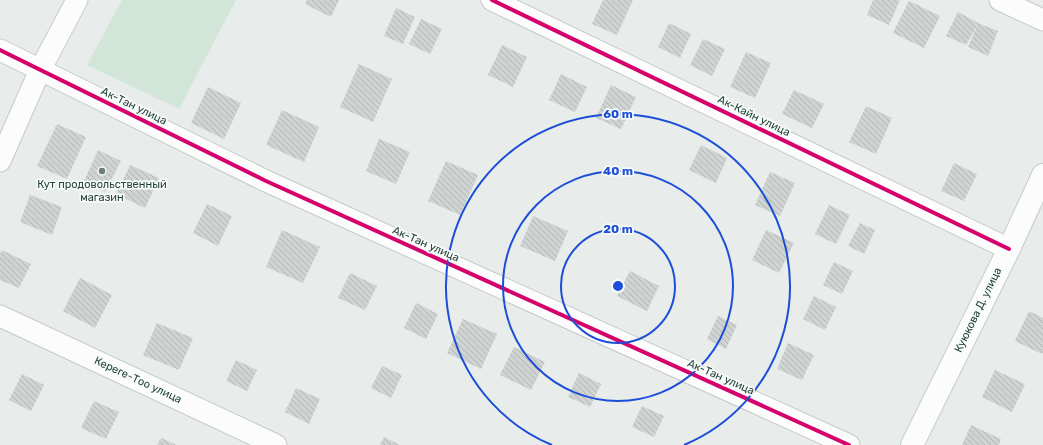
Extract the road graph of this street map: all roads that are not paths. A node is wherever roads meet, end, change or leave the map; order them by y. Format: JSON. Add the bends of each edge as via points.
{"nodes":[{"id":1,"x":77,"y":0,"type":"edge"},
{"id":2,"x":492,"y":0,"type":"edge"},
{"id":3,"x":1000,"y":0,"type":"edge"},
{"id":4,"x":1043,"y":20,"type":"edge"},
{"id":5,"x":0,"y":50,"type":"edge"},
{"id":6,"x":40,"y":70,"type":"junction"},
{"id":7,"x":0,"y":161,"type":"edge"},
{"id":8,"x":1043,"y":175,"type":"edge"},
{"id":9,"x":1009,"y":249,"type":"junction"},
{"id":10,"x":0,"y":316,"type":"edge"},
{"id":11,"x":276,"y":445,"type":"edge"},
{"id":12,"x":849,"y":445,"type":"edge"},
{"id":13,"x":912,"y":445,"type":"edge"}],
"edges":[{"from":1,"to":6,"type":"street"},
{"from":2,"to":9,"type":"street","name":"Ак-Кайн улица"},
{"from":3,"to":4,"type":"street"},
{"from":5,"to":6,"type":"street","name":"Ак-Тан улица"},
{"from":6,"to":7,"type":"street"},
{"from":6,"to":12,"type":"street","name":"Ак-Тан улица","via":[[266,181]]},
{"from":8,"to":9,"type":"street","name":"Куюкова Д. улица"},
{"from":9,"to":13,"type":"street","name":"Куюкова Д. улица"},
{"from":10,"to":11,"type":"street","name":"Кереге-Тоо улица"}]}
